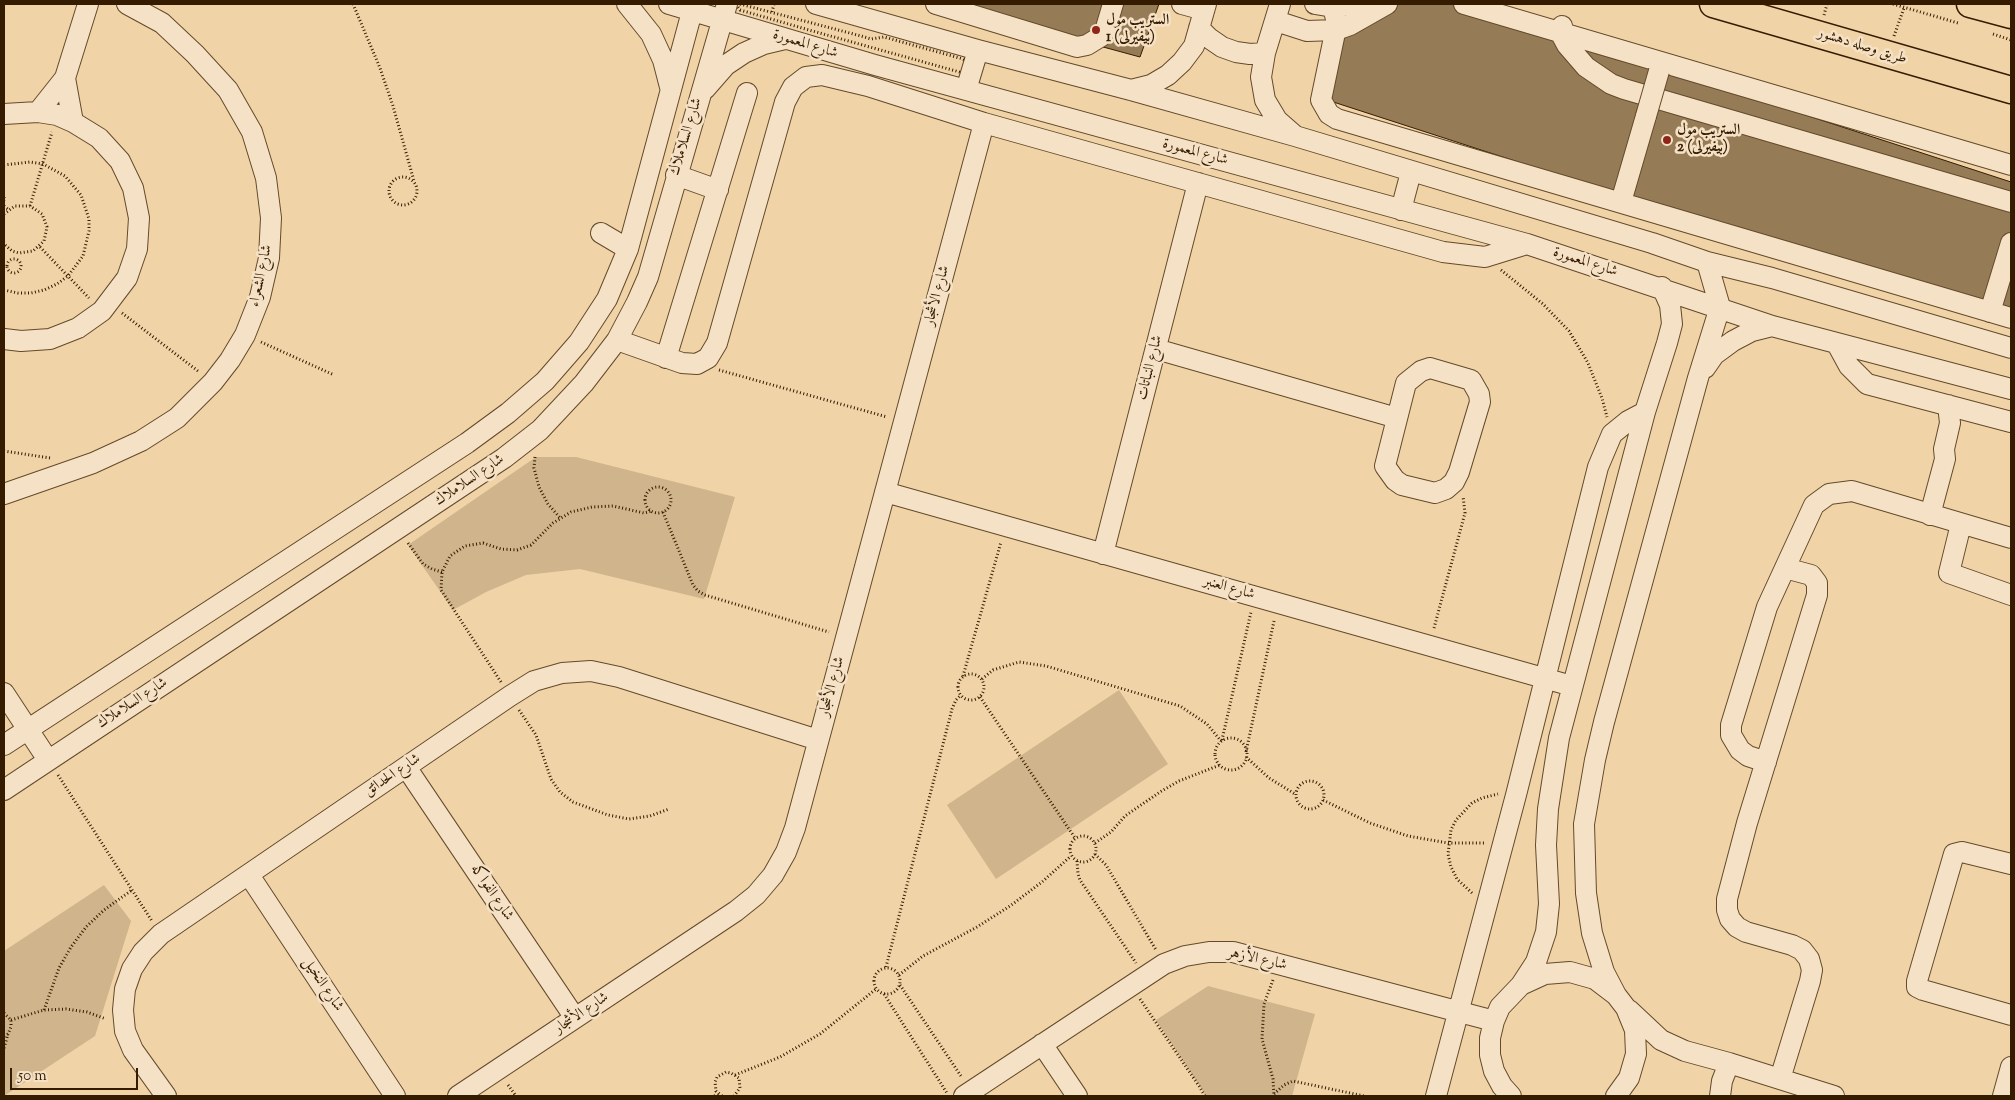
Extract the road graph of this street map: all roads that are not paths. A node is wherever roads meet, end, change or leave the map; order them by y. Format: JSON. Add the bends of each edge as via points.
{"nodes":[{"id":1,"x":88,"y":4,"type":"edge"},
{"id":2,"x":127,"y":4,"type":"edge"},
{"id":3,"x":627,"y":4,"type":"edge"},
{"id":4,"x":669,"y":4,"type":"edge"},
{"id":5,"x":816,"y":4,"type":"edge"},
{"id":6,"x":936,"y":4,"type":"edge"},
{"id":7,"x":1113,"y":4,"type":"edge"},
{"id":8,"x":1182,"y":4,"type":"edge"},
{"id":9,"x":1357,"y":4,"type":"edge"},
{"id":10,"x":1386,"y":4,"type":"edge"},
{"id":11,"x":1464,"y":4,"type":"edge"},
{"id":12,"x":1496,"y":4,"type":"edge"},
{"id":13,"x":1713,"y":4,"type":"edge"},
{"id":14,"x":1324,"y":5,"type":"edge"},
{"id":15,"x":693,"y":7,"type":"edge"},
{"id":16,"x":725,"y":12,"type":"edge"},
{"id":17,"x":1278,"y":12,"type":"edge"},
{"id":18,"x":1203,"y":14,"type":"edge"},
{"id":19,"x":1965,"y":14,"type":"edge"},
{"id":20,"x":2011,"y":16,"type":"edge"},
{"id":21,"x":1562,"y":28,"type":"junction"},
{"id":22,"x":1336,"y":30,"type":"junction"},
{"id":23,"x":785,"y":39,"type":"junction"},
{"id":24,"x":978,"y":50,"type":"junction"},
{"id":25,"x":1265,"y":53,"type":"junction"},
{"id":26,"x":1662,"y":62,"type":"junction"},
{"id":27,"x":875,"y":66,"type":"junction"},
{"id":28,"x":64,"y":78,"type":"junction"},
{"id":29,"x":868,"y":86,"type":"junction"},
{"id":30,"x":670,"y":88,"type":"junction"},
{"id":31,"x":966,"y":90,"type":"junction"},
{"id":32,"x":1132,"y":90,"type":"junction"},
{"id":33,"x":2011,"y":90,"type":"edge"},
{"id":34,"x":747,"y":93,"type":"dead end"},
{"id":35,"x":697,"y":106,"type":"junction"},
{"id":36,"x":665,"y":108,"type":"junction"},
{"id":37,"x":4,"y":114,"type":"edge"},
{"id":38,"x":56,"y":116,"type":"junction"},
{"id":39,"x":984,"y":123,"type":"junction"},
{"id":40,"x":1295,"y":136,"type":"junction"},
{"id":41,"x":2011,"y":157,"type":"edge"},
{"id":42,"x":2011,"y":165,"type":"edge"},
{"id":43,"x":1411,"y":172,"type":"junction"},
{"id":44,"x":676,"y":175,"type":"junction"},
{"id":45,"x":1198,"y":183,"type":"junction"},
{"id":46,"x":718,"y":190,"type":"junction"},
{"id":47,"x":1621,"y":202,"type":"junction"},
{"id":48,"x":2011,"y":202,"type":"edge"},
{"id":49,"x":1401,"y":210,"type":"junction"},
{"id":50,"x":601,"y":233,"type":"dead end"},
{"id":51,"x":2011,"y":243,"type":"edge"},
{"id":52,"x":1527,"y":244,"type":"junction"},
{"id":53,"x":628,"y":248,"type":"junction"},
{"id":54,"x":1707,"y":262,"type":"junction"},
{"id":55,"x":1662,"y":288,"type":"junction"},
{"id":56,"x":1720,"y":307,"type":"junction"},
{"id":57,"x":1990,"y":312,"type":"junction"},
{"id":58,"x":2011,"y":318,"type":"edge"},
{"id":59,"x":1772,"y":326,"type":"junction"},
{"id":60,"x":4,"y":339,"type":"edge"},
{"id":61,"x":617,"y":340,"type":"junction"},
{"id":62,"x":1837,"y":344,"type":"junction"},
{"id":63,"x":2011,"y":348,"type":"edge"},
{"id":64,"x":1156,"y":350,"type":"junction"},
{"id":65,"x":666,"y":358,"type":"junction"},
{"id":66,"x":1698,"y":378,"type":"junction"},
{"id":67,"x":2011,"y":389,"type":"edge"},
{"id":68,"x":1948,"y":405,"type":"junction"},
{"id":69,"x":1969,"y":411,"type":"junction"},
{"id":70,"x":1645,"y":412,"type":"junction"},
{"id":71,"x":1397,"y":418,"type":"junction"},
{"id":72,"x":2011,"y":422,"type":"edge"},
{"id":73,"x":1945,"y":459,"type":"junction"},
{"id":74,"x":885,"y":492,"type":"junction"},
{"id":75,"x":4,"y":494,"type":"edge"},
{"id":76,"x":1930,"y":514,"type":"junction"},
{"id":77,"x":1962,"y":524,"type":"junction"},
{"id":78,"x":2011,"y":538,"type":"edge"},
{"id":79,"x":1103,"y":554,"type":"junction"},
{"id":80,"x":1786,"y":568,"type":"junction"},
{"id":81,"x":2011,"y":594,"type":"edge"},
{"id":82,"x":1545,"y":678,"type":"junction"},
{"id":83,"x":1572,"y":686,"type":"junction"},
{"id":84,"x":4,"y":693,"type":"edge"},
{"id":85,"x":28,"y":729,"type":"junction"},
{"id":86,"x":818,"y":740,"type":"junction"},
{"id":87,"x":4,"y":745,"type":"edge"},
{"id":88,"x":48,"y":760,"type":"junction"},
{"id":89,"x":1766,"y":762,"type":"junction"},
{"id":90,"x":406,"y":767,"type":"junction"},
{"id":91,"x":4,"y":790,"type":"edge"},
{"id":92,"x":2011,"y":864,"type":"edge"},
{"id":93,"x":249,"y":875,"type":"junction"},
{"id":94,"x":1521,"y":985,"type":"junction"},
{"id":95,"x":1621,"y":1001,"type":"junction"},
{"id":96,"x":1459,"y":1012,"type":"junction"},
{"id":97,"x":2011,"y":1015,"type":"edge"},
{"id":98,"x":575,"y":1018,"type":"junction"},
{"id":99,"x":1494,"y":1021,"type":"junction"},
{"id":100,"x":1042,"y":1044,"type":"junction"},
{"id":101,"x":1729,"y":1063,"type":"junction"},
{"id":102,"x":2011,"y":1068,"type":"edge"},
{"id":103,"x":1780,"y":1079,"type":"junction"},
{"id":104,"x":1505,"y":1093,"type":"edge"},
{"id":105,"x":968,"y":1094,"type":"edge"},
{"id":106,"x":166,"y":1096,"type":"edge"},
{"id":107,"x":396,"y":1096,"type":"edge"},
{"id":108,"x":458,"y":1096,"type":"edge"},
{"id":109,"x":1077,"y":1096,"type":"edge"},
{"id":110,"x":1436,"y":1096,"type":"edge"},
{"id":111,"x":1616,"y":1096,"type":"edge"},
{"id":112,"x":1720,"y":1096,"type":"edge"},
{"id":113,"x":1834,"y":1096,"type":"edge"},
{"id":114,"x":2003,"y":1096,"type":"edge"}],
"edges":[{"from":1,"to":28,"type":"street"},
{"from":2,"to":75,"type":"street","name":"شارع الشعراء","via":[[162,23],[195,54],[228,90],[252,132],[266,178],[271,218],[269,258],[260,297],[245,335],[230,360],[177,418],[141,441],[93,463]]},
{"from":3,"to":30,"type":"street","via":[[651,34],[663,60]]},
{"from":4,"to":15,"type":"street","name":"شارع المعمورة"},
{"from":5,"to":24,"type":"street"},
{"from":6,"to":7,"type":"street","via":[[1077,47],[1100,37]]},
{"from":8,"to":18,"type":"street"},
{"from":9,"to":14,"type":"street"},
{"from":10,"to":22,"type":"street"},
{"from":11,"to":21,"type":"street"},
{"from":12,"to":21,"type":"street"},
{"from":13,"to":33,"type":"main road","name":"طريق وصله دهشور"},
{"from":14,"to":22,"type":"street","via":[[1337,18]]},
{"from":15,"to":16,"type":"street","name":"شارع المعمورة"},
{"from":15,"to":30,"type":"street","name":"شارع السلاملاك"},
{"from":16,"to":23,"type":"street","name":"شارع المعمورة"},
{"from":16,"to":35,"type":"street","name":"شارع السلاملاك"},
{"from":17,"to":22,"type":"street","via":[[1307,31]]},
{"from":17,"to":25,"type":"street"},
{"from":18,"to":25,"type":"street","via":[[1216,42],[1236,52]]},
{"from":18,"to":32,"type":"street","via":[[1194,46],[1182,62],[1168,75]]},
{"from":19,"to":20,"type":"main road"},
{"from":21,"to":26,"type":"street"},
{"from":21,"to":48,"type":"street","via":[[1576,57],[1611,84]]},
{"from":22,"to":47,"type":"street","via":[[1320,100],[1329,114],[1337,119]]},
{"from":23,"to":27,"type":"street","name":"شارع المعمورة"},
{"from":23,"to":35,"type":"street","via":[[764,44],[726,65],[711,81]]},
{"from":24,"to":31,"type":"street"},
{"from":24,"to":32,"type":"street"},
{"from":25,"to":40,"type":"street","via":[[1262,77],[1265,100],[1277,120]]},
{"from":26,"to":41,"type":"street"},
{"from":26,"to":42,"type":"street"},
{"from":26,"to":47,"type":"street","bridge":true},
{"from":27,"to":29,"type":"street"},
{"from":27,"to":31,"type":"street","name":"شارع المعمورة"},
{"from":28,"to":38,"type":"street"},
{"from":28,"to":38,"type":"street"},
{"from":29,"to":39,"type":"street"},
{"from":29,"to":65,"type":"street","via":[[822,75],[806,77],[793,87],[785,102],[717,342],[708,358],[697,364]]},
{"from":30,"to":36,"type":"street","name":"شارع السلاملاك"},
{"from":31,"to":49,"type":"street","name":"شارع المعمورة"},
{"from":32,"to":40,"type":"street"},
{"from":34,"to":46,"type":"street"},
{"from":35,"to":36,"type":"street"},
{"from":35,"to":44,"type":"street","name":"شارع السلاملاك"},
{"from":36,"to":53,"type":"street","name":"شارع السلاملاك"},
{"from":37,"to":38,"type":"street"},
{"from":38,"to":60,"type":"street","via":[[99,138],[120,161],[133,188],[139,218],[137,249],[127,278],[106,307],[78,328],[50,339]]},
{"from":39,"to":45,"type":"street"},
{"from":39,"to":74,"type":"street","name":"شارع الأشجار"},
{"from":40,"to":43,"type":"street"},
{"from":43,"to":49,"type":"street"},
{"from":43,"to":54,"type":"street"},
{"from":44,"to":46,"type":"street"},
{"from":44,"to":61,"type":"street","name":"شارع السلاملاك","via":[[648,277]]},
{"from":45,"to":52,"type":"street","via":[[1443,252],[1485,257]]},
{"from":45,"to":64,"type":"street","name":"شارع النباتات"},
{"from":46,"to":65,"type":"street"},
{"from":47,"to":57,"type":"street"},
{"from":49,"to":52,"type":"street","name":"شارع المعمورة"},
{"from":50,"to":53,"type":"street"},
{"from":51,"to":57,"type":"street"},
{"from":52,"to":55,"type":"street","name":"شارع المعمورة"},
{"from":53,"to":85,"type":"street","name":"شارع السلاملاك","via":[[608,299],[579,342],[546,381],[508,413]]},
{"from":54,"to":56,"type":"street"},
{"from":54,"to":63,"type":"street"},
{"from":55,"to":56,"type":"street","name":"شارع المعمورة"},
{"from":55,"to":70,"type":"street","via":[[1670,305],[1672,324]]},
{"from":56,"to":59,"type":"street","name":"شارع المعمورة"},
{"from":56,"to":66,"type":"street"},
{"from":57,"to":58,"type":"street"},
{"from":59,"to":62,"type":"street","name":"شارع المعمورة"},
{"from":59,"to":66,"type":"street","via":[[1733,340],[1714,354]]},
{"from":61,"to":65,"type":"street"},
{"from":61,"to":88,"type":"street","name":"شارع السلاملاك","via":[[584,383],[540,430],[504,458]]},
{"from":62,"to":67,"type":"street","name":"شارع المعمورة"},
{"from":62,"to":68,"type":"street","via":[[1849,366],[1866,384]]},
{"from":64,"to":71,"type":"street"},
{"from":64,"to":79,"type":"street","name":"شارع النباتات"},
{"from":66,"to":95,"type":"street","via":[[1604,722],[1584,824],[1586,893],[1592,933],[1604,972]]},
{"from":68,"to":69,"type":"street"},
{"from":68,"to":73,"type":"street","via":[[1950,423]]},
{"from":69,"to":72,"type":"street"},
{"from":69,"to":73,"type":"street"},
{"from":70,"to":82,"type":"street","via":[[1612,434],[1604,449]]},
{"from":70,"to":83,"type":"street"},
{"from":71,"to":71,"type":"street","via":[[1385,466],[1402,485],[1435,493],[1446,489],[1459,472],[1480,402],[1471,380],[1430,368],[1421,371],[1406,383]]},
{"from":73,"to":76,"type":"street"},
{"from":74,"to":79,"type":"street","name":"شارع العنبر"},
{"from":74,"to":86,"type":"street","name":"شارع الأشجار"},
{"from":76,"to":77,"type":"street"},
{"from":76,"to":80,"type":"street","via":[[1852,491],[1829,494],[1809,513]]},
{"from":77,"to":78,"type":"street"},
{"from":77,"to":81,"type":"street","via":[[1949,573]]},
{"from":79,"to":82,"type":"street","name":"شارع العنبر"},
{"from":80,"to":89,"type":"street","via":[[1811,575],[1818,589]]},
{"from":80,"to":89,"type":"street","via":[[1767,607],[1731,725],[1731,735],[1740,750]]},
{"from":82,"to":83,"type":"street","name":"شارع العنبر"},
{"from":82,"to":96,"type":"street"},
{"from":83,"to":94,"type":"street","via":[[1559,738],[1548,809],[1549,904],[1546,932],[1536,962]]},
{"from":84,"to":85,"type":"street"},
{"from":85,"to":87,"type":"street","name":"شارع السلاملاك"},
{"from":85,"to":88,"type":"street"},
{"from":86,"to":90,"type":"street","name":"شارع الحدائق","via":[[591,671],[562,673],[534,681]]},
{"from":86,"to":98,"type":"street","name":"شارع الأشجار","via":[[786,852],[756,895]]},
{"from":88,"to":91,"type":"street","name":"شارع السلاملاك"},
{"from":89,"to":103,"type":"street","via":[[1727,899],[1727,910],[1737,927],[1792,945],[1809,959],[1810,981]]},
{"from":90,"to":93,"type":"street","name":"شارع الحدائق"},
{"from":90,"to":98,"type":"street","name":"شارع الفواكه"},
{"from":92,"to":97,"type":"street","via":[[1962,852],[1954,854],[1917,987]]},
{"from":93,"to":106,"type":"street","name":"شارع الحدائق","via":[[161,934],[143,952],[132,970],[125,989],[126,1031],[133,1050]]},
{"from":93,"to":107,"type":"street","name":"شارع النخيل"},
{"from":94,"to":95,"type":"street","via":[[1545,974],[1570,972],[1595,979]]},
{"from":94,"to":99,"type":"street","via":[[1500,1007]]},
{"from":95,"to":101,"type":"street","via":[[1661,1040],[1685,1051]]},
{"from":95,"to":111,"type":"street","via":[[1635,1030],[1636,1054],[1629,1078]]},
{"from":96,"to":99,"type":"street","name":"شارع الأزهر"},
{"from":96,"to":100,"type":"street","name":"شارع الأزهر","via":[[1233,952],[1209,952],[1164,964]]},
{"from":96,"to":110,"type":"street"},
{"from":98,"to":108,"type":"street","name":"شارع الأشجار"},
{"from":99,"to":104,"type":"street","via":[[1490,1055]]},
{"from":100,"to":105,"type":"street","name":"شارع الأزهر"},
{"from":100,"to":109,"type":"street"},
{"from":101,"to":103,"type":"street"},
{"from":101,"to":112,"type":"street"},
{"from":102,"to":114,"type":"street"},
{"from":103,"to":113,"type":"street"}]}
